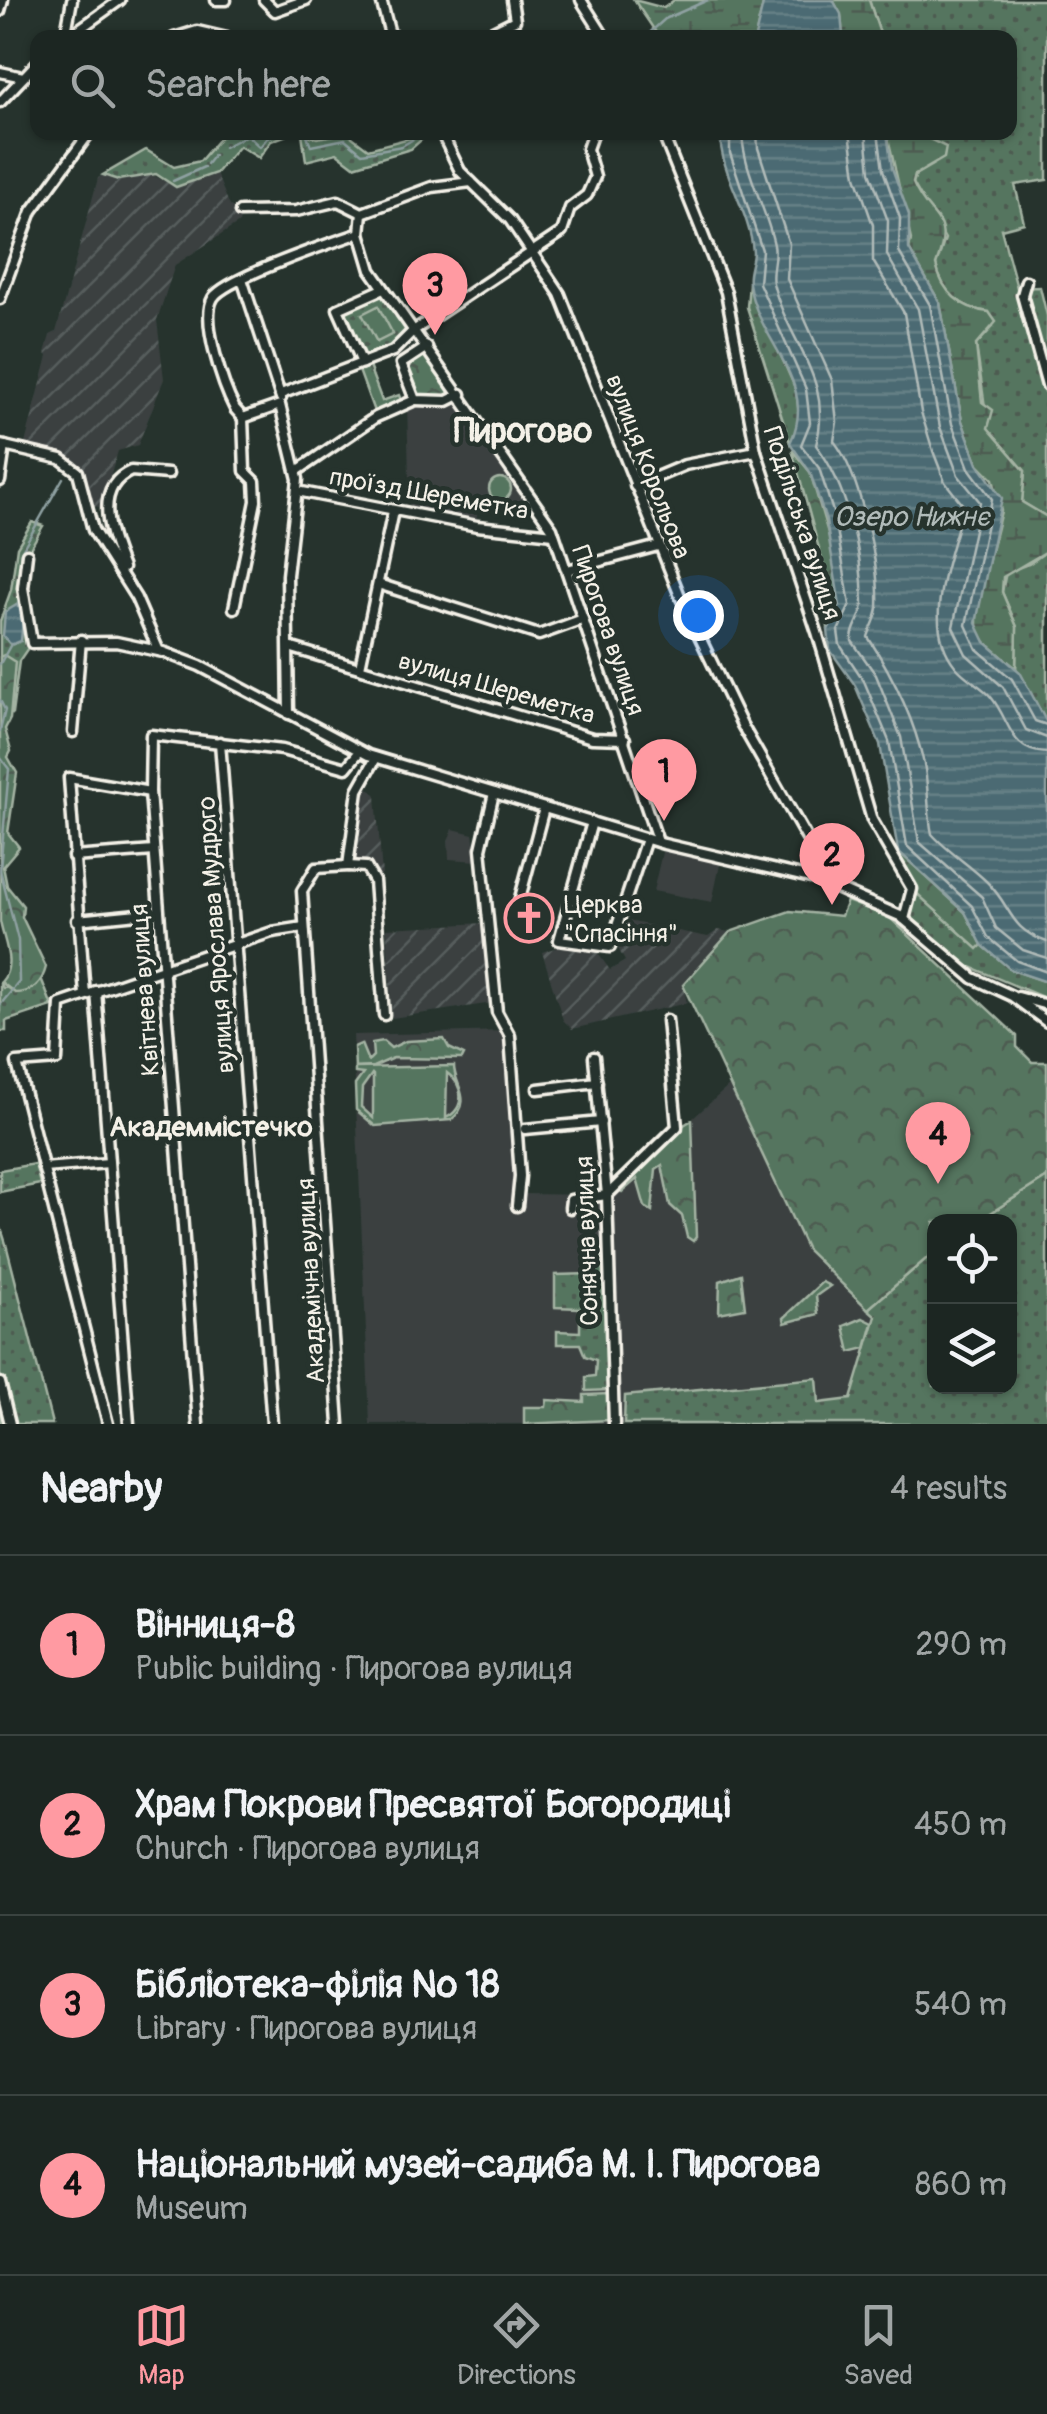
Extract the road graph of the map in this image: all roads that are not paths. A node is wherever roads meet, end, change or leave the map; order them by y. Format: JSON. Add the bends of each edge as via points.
{"nodes":[{"id":1,"x":2,"y":0,"type":"edge"},
{"id":2,"x":72,"y":0,"type":"edge"},
{"id":3,"x":120,"y":0,"type":"edge"},
{"id":4,"x":216,"y":0,"type":"edge"},
{"id":5,"x":226,"y":0,"type":"edge"},
{"id":6,"x":264,"y":0,"type":"edge"},
{"id":7,"x":306,"y":0,"type":"edge"},
{"id":8,"x":381,"y":0,"type":"edge"},
{"id":9,"x":512,"y":0,"type":"edge"},
{"id":10,"x":581,"y":0,"type":"edge"},
{"id":11,"x":0,"y":10,"type":"edge"},
{"id":12,"x":67,"y":30,"type":"edge"},
{"id":13,"x":77,"y":30,"type":"edge"},
{"id":14,"x":389,"y":30,"type":"edge"},
{"id":15,"x":495,"y":30,"type":"edge"},
{"id":16,"x":600,"y":30,"type":"edge"},
{"id":17,"x":30,"y":71,"type":"edge"},
{"id":18,"x":0,"y":72,"type":"edge"},
{"id":19,"x":24,"y":77,"type":"junction"},
{"id":20,"x":0,"y":102,"type":"edge"},
{"id":21,"x":84,"y":140,"type":"edge"},
{"id":22,"x":445,"y":140,"type":"edge"},
{"id":23,"x":590,"y":140,"type":"edge"},
{"id":24,"x":665,"y":140,"type":"edge"},
{"id":25,"x":471,"y":182,"type":"junction"},
{"id":26,"x":240,"y":212,"type":"dead end"},
{"id":27,"x":362,"y":213,"type":"junction"},
{"id":28,"x":360,"y":233,"type":"junction"},
{"id":29,"x":534,"y":253,"type":"junction"},
{"id":30,"x":242,"y":279,"type":"junction"},
{"id":31,"x":1026,"y":281,"type":"dead end"},
{"id":32,"x":383,"y":289,"type":"junction"},
{"id":33,"x":0,"y":299,"type":"edge"},
{"id":34,"x":414,"y":331,"type":"junction"},
{"id":35,"x":426,"y":347,"type":"junction"},
{"id":36,"x":362,"y":363,"type":"junction"},
{"id":37,"x":1047,"y":386,"type":"edge"},
{"id":38,"x":281,"y":394,"type":"junction"},
{"id":39,"x":461,"y":394,"type":"junction"},
{"id":40,"x":415,"y":400,"type":"junction"},
{"id":41,"x":280,"y":405,"type":"junction"},
{"id":42,"x":244,"y":418,"type":"junction"},
{"id":43,"x":2,"y":446,"type":"edge"},
{"id":44,"x":756,"y":451,"type":"junction"},
{"id":45,"x":297,"y":471,"type":"junction"},
{"id":46,"x":168,"y":474,"type":"dead end"},
{"id":47,"x":0,"y":481,"type":"edge"},
{"id":48,"x":635,"y":486,"type":"junction"},
{"id":49,"x":297,"y":491,"type":"junction"},
{"id":50,"x":393,"y":511,"type":"junction"},
{"id":51,"x":554,"y":534,"type":"junction"},
{"id":52,"x":658,"y":546,"type":"junction"},
{"id":53,"x":26,"y":554,"type":"dead end"},
{"id":54,"x":568,"y":570,"type":"junction"},
{"id":55,"x":124,"y":578,"type":"junction"},
{"id":56,"x":378,"y":584,"type":"junction"},
{"id":57,"x":234,"y":608,"type":"dead end"},
{"id":58,"x":583,"y":618,"type":"junction"},
{"id":59,"x":82,"y":640,"type":"junction"},
{"id":60,"x":289,"y":647,"type":"junction"},
{"id":61,"x":163,"y":652,"type":"junction"},
{"id":62,"x":360,"y":667,"type":"junction"},
{"id":63,"x":289,"y":714,"type":"junction"},
{"id":64,"x":73,"y":732,"type":"dead end"},
{"id":65,"x":624,"y":740,"type":"junction"},
{"id":66,"x":220,"y":742,"type":"junction"},
{"id":67,"x":360,"y":751,"type":"junction"},
{"id":68,"x":376,"y":758,"type":"junction"},
{"id":69,"x":150,"y":792,"type":"junction"},
{"id":70,"x":494,"y":793,"type":"junction"},
{"id":71,"x":544,"y":808,"type":"junction"},
{"id":72,"x":592,"y":822,"type":"junction"},
{"id":73,"x":646,"y":839,"type":"junction"},
{"id":74,"x":658,"y":842,"type":"junction"},
{"id":75,"x":154,"y":851,"type":"junction"},
{"id":76,"x":73,"y":856,"type":"junction"},
{"id":77,"x":348,"y":866,"type":"junction"},
{"id":78,"x":823,"y":883,"type":"junction"},
{"id":79,"x":519,"y":902,"type":"dead end"},
{"id":80,"x":158,"y":912,"type":"junction"},
{"id":81,"x":904,"y":919,"type":"junction"},
{"id":82,"x":78,"y":920,"type":"junction"},
{"id":83,"x":304,"y":927,"type":"junction"},
{"id":84,"x":236,"y":944,"type":"junction"},
{"id":85,"x":162,"y":968,"type":"junction"},
{"id":86,"x":96,"y":991,"type":"junction"},
{"id":87,"x":85,"y":995,"type":"junction"},
{"id":88,"x":1012,"y":996,"type":"junction"},
{"id":89,"x":1047,"y":1005,"type":"edge"},
{"id":90,"x":384,"y":1015,"type":"dead end"},
{"id":91,"x":667,"y":1020,"type":"dead end"},
{"id":92,"x":1047,"y":1022,"type":"edge"},
{"id":93,"x":594,"y":1056,"type":"dead end"},
{"id":94,"x":596,"y":1082,"type":"junction"},
{"id":95,"x":538,"y":1089,"type":"dead end"},
{"id":96,"x":600,"y":1122,"type":"junction"},
{"id":97,"x":524,"y":1129,"type":"dead end"},
{"id":98,"x":109,"y":1163,"type":"junction"},
{"id":99,"x":43,"y":1168,"type":"junction"},
{"id":100,"x":607,"y":1195,"type":"junction"},
{"id":101,"x":517,"y":1206,"type":"dead end"},
{"id":102,"x":570,"y":1208,"type":"dead end"},
{"id":103,"x":0,"y":1383,"type":"edge"},
{"id":104,"x":10,"y":1424,"type":"edge"},
{"id":105,"x":108,"y":1424,"type":"edge"},
{"id":106,"x":130,"y":1424,"type":"edge"},
{"id":107,"x":198,"y":1424,"type":"edge"},
{"id":108,"x":272,"y":1424,"type":"edge"},
{"id":109,"x":338,"y":1424,"type":"edge"},
{"id":110,"x":614,"y":1424,"type":"edge"}],
"edges":[{"from":1,"to":11,"type":"street"},
{"from":2,"to":12,"type":"street"},
{"from":3,"to":13,"type":"street"},
{"from":4,"to":5,"type":"street"},
{"from":6,"to":7,"type":"street","via":[[272,11]]},
{"from":8,"to":14,"type":"street"},
{"from":9,"to":15,"type":"street","via":[[514,20]]},
{"from":10,"to":16,"type":"street"},
{"from":17,"to":19,"type":"street"},
{"from":18,"to":19,"type":"street"},
{"from":19,"to":20,"type":"street"},
{"from":21,"to":33,"type":"street","via":[[32,210]]},
{"from":22,"to":25,"type":"street","name":"вулиця Корольова"},
{"from":23,"to":29,"type":"street","via":[[596,169],[590,190],[570,208],[564,230]]},
{"from":24,"to":44,"type":"street","name":"Подільська вулиця","via":[[726,292]]},
{"from":25,"to":27,"type":"street","via":[[432,187]]},
{"from":25,"to":29,"type":"street","name":"вулиця Корольова"},
{"from":26,"to":27,"type":"street","via":[[296,211],[338,201]]},
{"from":27,"to":28,"type":"street","name":"Пирогова вулиця"},
{"from":28,"to":30,"type":"street"},
{"from":28,"to":32,"type":"street","name":"Пирогова вулиця"},
{"from":29,"to":34,"type":"street"},
{"from":29,"to":48,"type":"street","name":"вулиця Корольова","via":[[560,294]]},
{"from":30,"to":38,"type":"street"},
{"from":30,"to":42,"type":"street","via":[[216,294],[208,316],[232,404]]},
{"from":31,"to":37,"type":"street","via":[[1022,294]]},
{"from":32,"to":34,"type":"street","name":"Пирогова вулиця"},
{"from":32,"to":36,"type":"street","via":[[339,307]]},
{"from":34,"to":35,"type":"street","name":"Пирогова вулиця"},
{"from":34,"to":36,"type":"street","via":[[392,351]]},
{"from":35,"to":39,"type":"street","name":"Пирогова вулиця"},
{"from":35,"to":40,"type":"street","via":[[402,363]]},
{"from":36,"to":38,"type":"street"},
{"from":38,"to":41,"type":"street"},
{"from":39,"to":40,"type":"street","via":[[448,402]]},
{"from":39,"to":51,"type":"street","name":"Пирогова вулиця"},
{"from":40,"to":45,"type":"street","via":[[376,417]]},
{"from":41,"to":42,"type":"street"},
{"from":41,"to":45,"type":"street"},
{"from":42,"to":57,"type":"street","via":[[245,471],[255,480],[256,502]]},
{"from":43,"to":47,"type":"street"},
{"from":43,"to":55,"type":"street","via":[[71,464],[94,530]]},
{"from":44,"to":48,"type":"street","via":[[685,464]]},
{"from":44,"to":81,"type":"street","name":"Подільська вулиця","via":[[875,828],[912,889]]},
{"from":45,"to":49,"type":"street"},
{"from":46,"to":55,"type":"street","via":[[131,470],[113,486],[107,522]]},
{"from":48,"to":52,"type":"street","name":"вулиця Корольова"},
{"from":49,"to":50,"type":"street","name":"проїзд Шереметка"},
{"from":49,"to":60,"type":"street","via":[[288,560]]},
{"from":50,"to":51,"type":"street","name":"проїзд Шереметка"},
{"from":50,"to":56,"type":"street","name":"вулиця Шереметка"},
{"from":51,"to":54,"type":"street","name":"Пирогова вулиця"},
{"from":52,"to":54,"type":"street"},
{"from":52,"to":78,"type":"street","name":"вулиця Корольова","via":[[742,726],[823,867]]},
{"from":53,"to":59,"type":"street","via":[[30,642]]},
{"from":54,"to":58,"type":"street","name":"Пирогова вулиця"},
{"from":55,"to":61,"type":"street","via":[[150,639]]},
{"from":56,"to":58,"type":"street","via":[[539,635]]},
{"from":56,"to":62,"type":"street","name":"вулиця Шереметка"},
{"from":58,"to":65,"type":"street","name":"Пирогова вулиця"},
{"from":59,"to":61,"type":"street"},
{"from":59,"to":64,"type":"street"},
{"from":60,"to":62,"type":"street","name":"вулиця Шереметка"},
{"from":60,"to":63,"type":"street"},
{"from":61,"to":63,"type":"street"},
{"from":62,"to":65,"type":"street","name":"вулиця Шереметка","via":[[592,738]]},
{"from":63,"to":67,"type":"street"},
{"from":65,"to":74,"type":"street","name":"Пирогова вулиця"},
{"from":66,"to":67,"type":"street","via":[[346,768]]},
{"from":66,"to":69,"type":"street","name":"Квітнева вулиця","via":[[151,735]]},
{"from":66,"to":84,"type":"street","name":"вулиця Ярослава Мудрого"},
{"from":67,"to":68,"type":"street"},
{"from":68,"to":70,"type":"street"},
{"from":68,"to":77,"type":"street","via":[[358,790]]},
{"from":69,"to":75,"type":"street","name":"Квітнева вулиця"},
{"from":69,"to":76,"type":"street","via":[[69,778]]},
{"from":70,"to":71,"type":"street"},
{"from":70,"to":101,"type":"street","via":[[481,848],[497,1012],[510,1036]]},
{"from":71,"to":72,"type":"street"},
{"from":71,"to":79,"type":"street"},
{"from":72,"to":73,"type":"street"},
{"from":72,"to":73,"type":"street","via":[[559,940],[610,947]]},
{"from":73,"to":74,"type":"street"},
{"from":74,"to":78,"type":"street"},
{"from":75,"to":76,"type":"street"},
{"from":75,"to":80,"type":"street","name":"Квітнева вулиця"},
{"from":76,"to":82,"type":"street"},
{"from":77,"to":83,"type":"street","name":"Академічна вулиця","via":[[316,868],[305,881]]},
{"from":77,"to":90,"type":"street","via":[[366,867],[374,881]]},
{"from":78,"to":81,"type":"street"},
{"from":80,"to":82,"type":"street"},
{"from":80,"to":85,"type":"street","name":"Квітнева вулиця"},
{"from":81,"to":88,"type":"street","via":[[968,974]]},
{"from":82,"to":87,"type":"street"},
{"from":83,"to":84,"type":"street"},
{"from":83,"to":109,"type":"street","name":"Академічна вулиця"},
{"from":84,"to":85,"type":"street"},
{"from":84,"to":108,"type":"street","name":"вулиця Ярослава Мудрого"},
{"from":85,"to":86,"type":"street"},
{"from":85,"to":107,"type":"street","name":"Квітнева вулиця"},
{"from":86,"to":87,"type":"street"},
{"from":86,"to":98,"type":"street"},
{"from":87,"to":99,"type":"street","via":[[60,1004],[55,1062],[17,1063]]},
{"from":88,"to":89,"type":"street"},
{"from":88,"to":92,"type":"street"},
{"from":91,"to":100,"type":"street","via":[[677,1127]]},
{"from":93,"to":94,"type":"street","name":"Сонячна вулиця"},
{"from":94,"to":95,"type":"street"},
{"from":94,"to":96,"type":"street","name":"Сонячна вулиця"},
{"from":96,"to":97,"type":"street"},
{"from":96,"to":100,"type":"street","name":"Сонячна вулиця"},
{"from":98,"to":99,"type":"street"},
{"from":98,"to":106,"type":"street"},
{"from":99,"to":105,"type":"street"},
{"from":100,"to":102,"type":"street","via":[[582,1196]]},
{"from":100,"to":110,"type":"street","name":"Сонячна вулиця"},
{"from":103,"to":104,"type":"street"}]}
